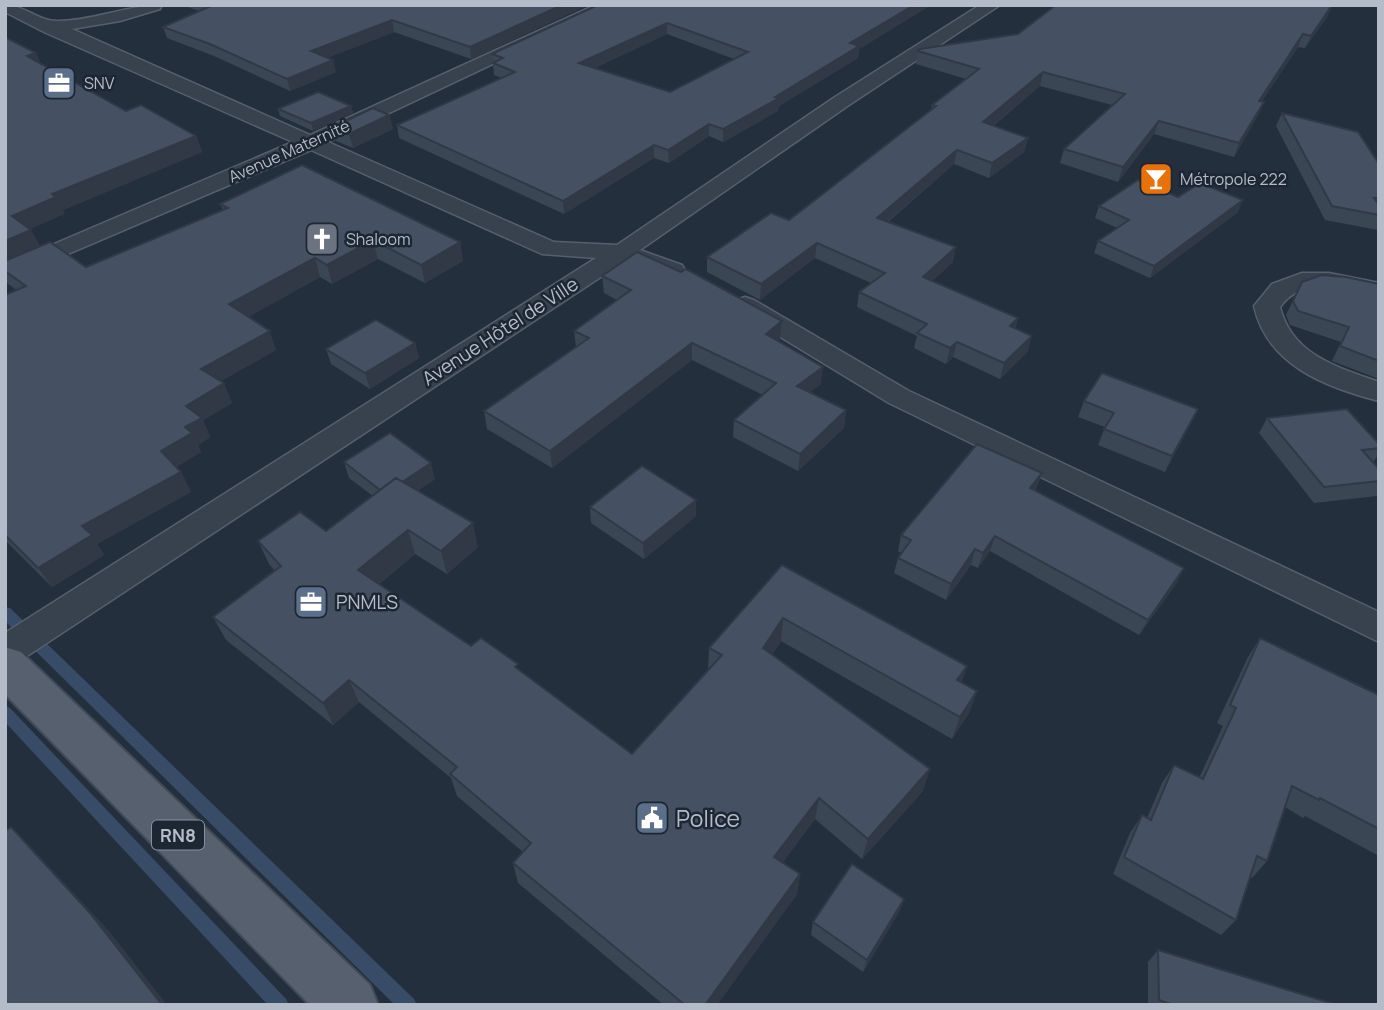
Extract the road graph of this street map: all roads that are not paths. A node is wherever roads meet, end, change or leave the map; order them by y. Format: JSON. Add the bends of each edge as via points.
{"nodes":[{"id":1,"x":153,"y":5,"type":"edge"},
{"id":2,"x":609,"y":5,"type":"edge"},
{"id":3,"x":992,"y":5,"type":"edge"},
{"id":4,"x":5,"y":6,"type":"edge"},
{"id":5,"x":120,"y":16,"type":"junction"},
{"id":6,"x":50,"y":28,"type":"junction"},
{"id":7,"x":86,"y":44,"type":"junction"},
{"id":8,"x":309,"y":143,"type":"junction"},
{"id":9,"x":621,"y":252,"type":"junction"},
{"id":10,"x":5,"y":274,"type":"edge"},
{"id":11,"x":693,"y":277,"type":"edge"},
{"id":12,"x":1379,"y":291,"type":"edge"},
{"id":13,"x":724,"y":294,"type":"edge"},
{"id":14,"x":1379,"y":392,"type":"edge"},
{"id":15,"x":1379,"y":628,"type":"edge"},
{"id":16,"x":5,"y":652,"type":"edge"},
{"id":17,"x":5,"y":664,"type":"edge"},
{"id":18,"x":350,"y":1005,"type":"edge"}],
"edges":[{"from":1,"to":5,"type":"street"},
{"from":2,"to":8,"type":"street","name":"Avenue Maternité"},
{"from":3,"to":9,"type":"street","name":"Avenue Hôtel de Ville"},
{"from":4,"to":6,"type":"street"},
{"from":5,"to":6,"type":"street"},
{"from":5,"to":7,"type":"street"},
{"from":6,"to":7,"type":"street"},
{"from":7,"to":8,"type":"street"},
{"from":8,"to":9,"type":"street","via":[[551,249]]},
{"from":8,"to":10,"type":"street","name":"Avenue Maternité"},
{"from":9,"to":11,"type":"street"},
{"from":9,"to":16,"type":"street","name":"Avenue Hôtel de Ville"},
{"from":12,"to":14,"type":"street","via":[[1314,279],[1283,287],[1267,306],[1274,331],[1291,351],[1328,373]]},
{"from":13,"to":15,"type":"street","via":[[899,397]]},
{"from":17,"to":18,"type":"main road","number":"RN8"}]}
